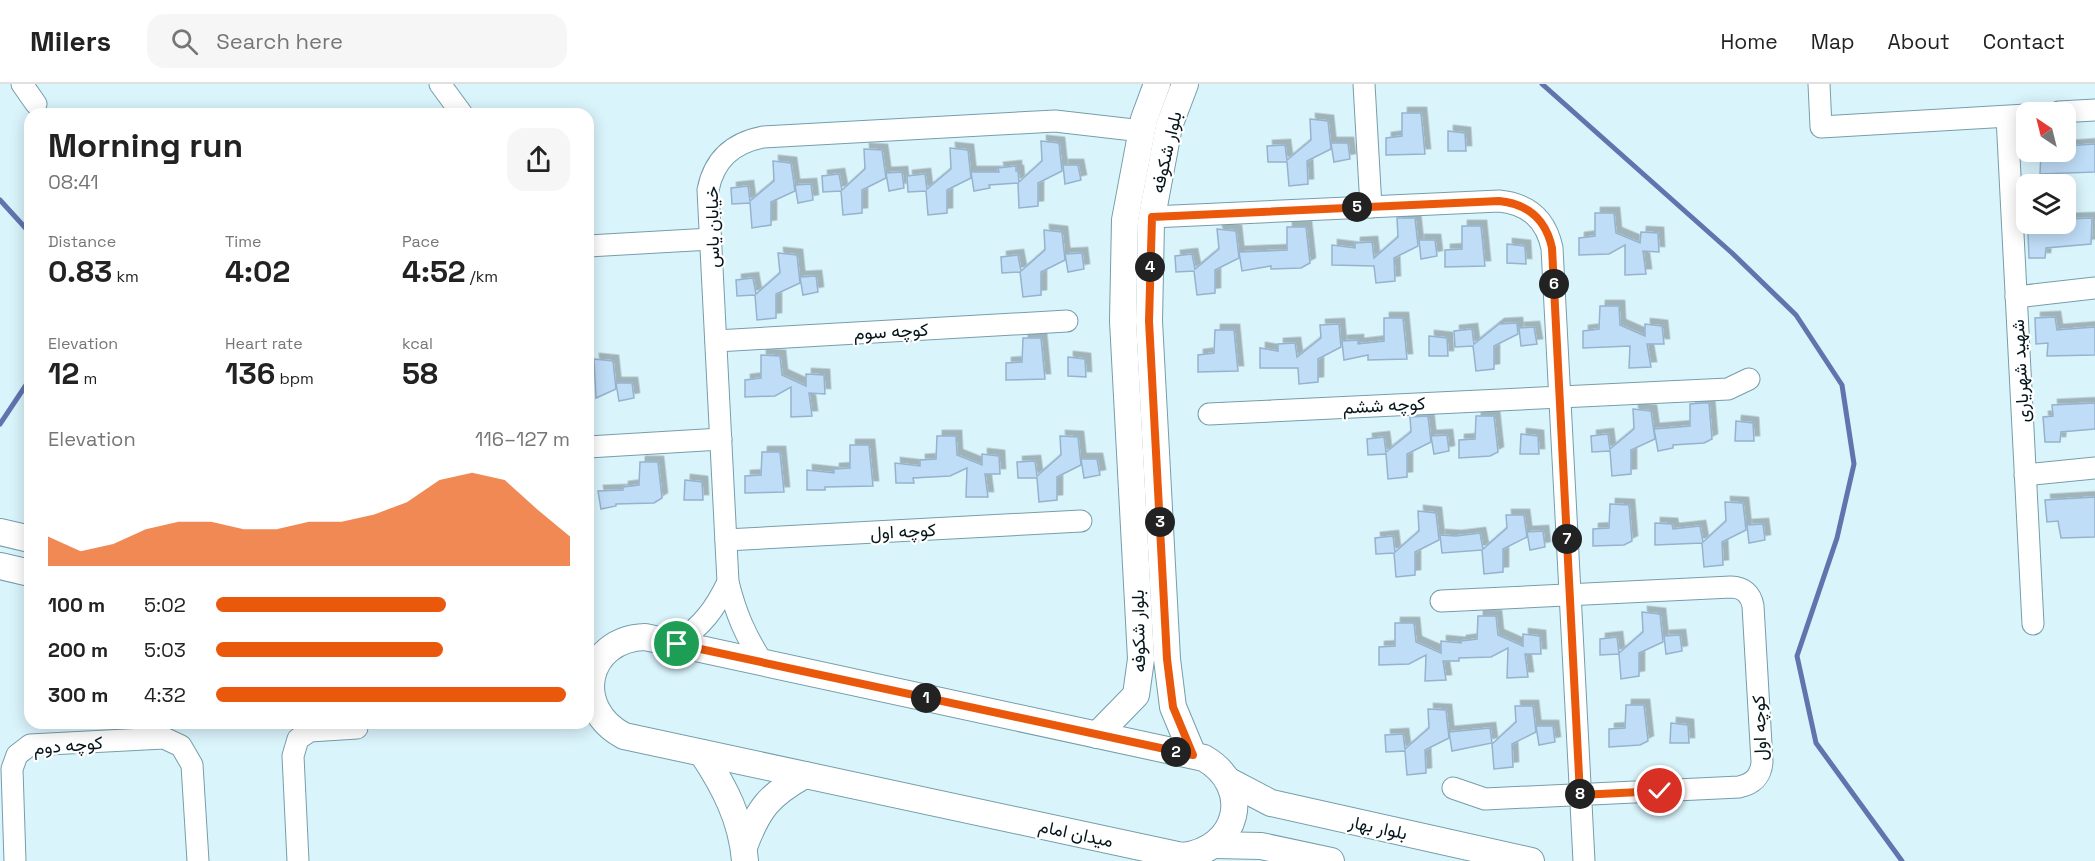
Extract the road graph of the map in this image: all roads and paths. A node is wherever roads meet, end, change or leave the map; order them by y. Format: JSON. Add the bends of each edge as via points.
{"nodes":[{"id":1,"x":22,"y":84,"type":"edge"},
{"id":2,"x":440,"y":84,"type":"edge"},
{"id":3,"x":1157,"y":84,"type":"edge"},
{"id":4,"x":1185,"y":84,"type":"edge"},
{"id":5,"x":1364,"y":84,"type":"edge"},
{"id":6,"x":1819,"y":84,"type":"edge"},
{"id":7,"x":36,"y":104,"type":"dead end"},
{"id":8,"x":458,"y":108,"type":"edge"},
{"id":9,"x":2095,"y":110,"type":"edge"},
{"id":10,"x":2076,"y":111,"type":"edge"},
{"id":11,"x":2016,"y":116,"type":"edge"},
{"id":12,"x":1142,"y":131,"type":"junction"},
{"id":13,"x":2017,"y":162,"type":"edge"},
{"id":14,"x":1371,"y":207,"type":"junction"},
{"id":15,"x":1152,"y":217,"type":"junction"},
{"id":16,"x":711,"y":239,"type":"junction"},
{"id":17,"x":594,"y":246,"type":"edge"},
{"id":18,"x":2095,"y":288,"type":"edge"},
{"id":19,"x":2016,"y":297,"type":"junction"},
{"id":20,"x":1067,"y":321,"type":"dead end"},
{"id":21,"x":716,"y":341,"type":"junction"},
{"id":22,"x":1749,"y":379,"type":"dead end"},
{"id":23,"x":1560,"y":397,"type":"junction"},
{"id":24,"x":1209,"y":414,"type":"dead end"},
{"id":25,"x":716,"y":439,"type":"junction"},
{"id":26,"x":594,"y":446,"type":"edge"},
{"id":27,"x":2095,"y":468,"type":"edge"},
{"id":28,"x":2025,"y":475,"type":"junction"},
{"id":29,"x":1081,"y":521,"type":"dead end"},
{"id":30,"x":0,"y":532,"type":"edge"},
{"id":31,"x":24,"y":537,"type":"edge"},
{"id":32,"x":726,"y":540,"type":"junction"},
{"id":33,"x":0,"y":566,"type":"edge"},
{"id":34,"x":24,"y":572,"type":"edge"},
{"id":35,"x":728,"y":582,"type":"junction"},
{"id":36,"x":1570,"y":595,"type":"junction"},
{"id":37,"x":1441,"y":601,"type":"dead end"},
{"id":38,"x":2033,"y":624,"type":"dead end"},
{"id":39,"x":677,"y":644,"type":"junction"},
{"id":40,"x":600,"y":648,"type":"edge"},
{"id":41,"x":763,"y":663,"type":"junction"},
{"id":42,"x":594,"y":672,"type":"edge"},
{"id":43,"x":594,"y":712,"type":"edge"},
{"id":44,"x":334,"y":729,"type":"edge"},
{"id":45,"x":1097,"y":735,"type":"junction"},
{"id":46,"x":702,"y":753,"type":"junction"},
{"id":47,"x":1193,"y":755,"type":"junction"},
{"id":48,"x":805,"y":775,"type":"junction"},
{"id":49,"x":1229,"y":782,"type":"junction"},
{"id":50,"x":1453,"y":788,"type":"dead end"},
{"id":51,"x":1580,"y":795,"type":"junction"},
{"id":52,"x":1206,"y":852,"type":"edge"},
{"id":53,"x":744,"y":854,"type":"edge"},
{"id":54,"x":1143,"y":854,"type":"edge"},
{"id":55,"x":15,"y":861,"type":"edge"},
{"id":56,"x":198,"y":861,"type":"edge"},
{"id":57,"x":298,"y":861,"type":"edge"},
{"id":58,"x":1331,"y":861,"type":"edge"},
{"id":59,"x":1531,"y":861,"type":"edge"},
{"id":60,"x":1584,"y":861,"type":"edge"}],
"edges":[{"from":1,"to":7,"type":"street"},
{"from":2,"to":8,"type":"street"},
{"from":3,"to":12,"type":"street","name":"بلوار شکوفه"},
{"from":4,"to":15,"type":"street","name":"بلوار شکوفه","via":[[1169,126]]},
{"from":5,"to":14,"type":"street"},
{"from":6,"to":11,"type":"street","via":[[1821,128]]},
{"from":9,"to":10,"type":"street"},
{"from":12,"to":16,"type":"street","name":"خیابان یاس","via":[[1055,121],[749,140],[725,154],[710,177]]},
{"from":12,"to":45,"type":"street","name":"بلوار شکوفه","via":[[1125,220],[1124,321],[1141,659],[1136,695]]},
{"from":13,"to":19,"type":"street","name":"شهید شهریاری"},
{"from":14,"to":15,"type":"street"},
{"from":14,"to":23,"type":"street","via":[[1499,201],[1518,204],[1535,214],[1544,224],[1552,248]]},
{"from":15,"to":47,"type":"street","name":"بلوار شکوفه","via":[[1149,321],[1167,659],[1173,707]]},
{"from":16,"to":17,"type":"street"},
{"from":16,"to":21,"type":"street","name":"خیابان یاس"},
{"from":18,"to":19,"type":"street"},
{"from":19,"to":28,"type":"street","name":"شهید شهریاری"},
{"from":20,"to":21,"type":"street","name":"کوچه سوم"},
{"from":21,"to":25,"type":"street","name":"خیابان یاس"},
{"from":22,"to":23,"type":"street","name":"کوچه ششم","via":[[1728,388]]},
{"from":23,"to":24,"type":"street","name":"کوچه ششم"},
{"from":23,"to":36,"type":"street"},
{"from":25,"to":26,"type":"street"},
{"from":25,"to":32,"type":"street","name":"خیابان یاس"},
{"from":27,"to":28,"type":"street"},
{"from":28,"to":38,"type":"street","name":"شهید شهریاری"},
{"from":29,"to":32,"type":"street","name":"کوچه اول"},
{"from":30,"to":31,"type":"street"},
{"from":32,"to":35,"type":"street","name":"خیابان یاس"},
{"from":33,"to":34,"type":"street"},
{"from":35,"to":39,"type":"street","via":[[699,627]]},
{"from":35,"to":41,"type":"street","name":"خیابان یاس","via":[[743,629]]},
{"from":36,"to":37,"type":"street"},
{"from":36,"to":51,"type":"street"},
{"from":36,"to":51,"type":"street","name":"کوچه اول","via":[[1731,587],[1744,590],[1753,606],[1762,762],[1754,781],[1739,787]]},
{"from":39,"to":40,"type":"street","name":"میدان امام","via":[[645,637]]},
{"from":39,"to":41,"type":"street","name":"میدان امام"},
{"from":40,"to":42,"type":"street","name":"میدان امام"},
{"from":41,"to":45,"type":"street","name":"میدان امام"},
{"from":43,"to":46,"type":"street","name":"میدان امام","via":[[624,736]]},
{"from":44,"to":57,"type":"street","via":[[310,730],[298,739],[293,756]]},
{"from":45,"to":47,"type":"street","name":"میدان امام"},
{"from":46,"to":48,"type":"street","name":"میدان امام"},
{"from":46,"to":53,"type":"street","via":[[722,782],[736,813]]},
{"from":47,"to":49,"type":"street","name":"میدان امام","via":[[1214,764]]},
{"from":48,"to":53,"type":"street","via":[[765,804],[752,824]]},
{"from":48,"to":54,"type":"street","name":"میدان امام"},
{"from":49,"to":52,"type":"street","via":[[1233,816],[1229,827]]},
{"from":49,"to":59,"type":"street","name":"بلوار بهار","via":[[1271,803]]},
{"from":50,"to":51,"type":"street","via":[[1485,799]]},
{"from":51,"to":60,"type":"street"},
{"from":52,"to":54,"type":"street","name":"میدان امام","via":[[1182,856]]},
{"from":52,"to":58,"type":"street","via":[[1261,846]]},
{"from":55,"to":56,"type":"street","name":"کوچه دوم","via":[[12,769],[16,755],[30,745],[164,738],[181,746],[192,765]]}]}
